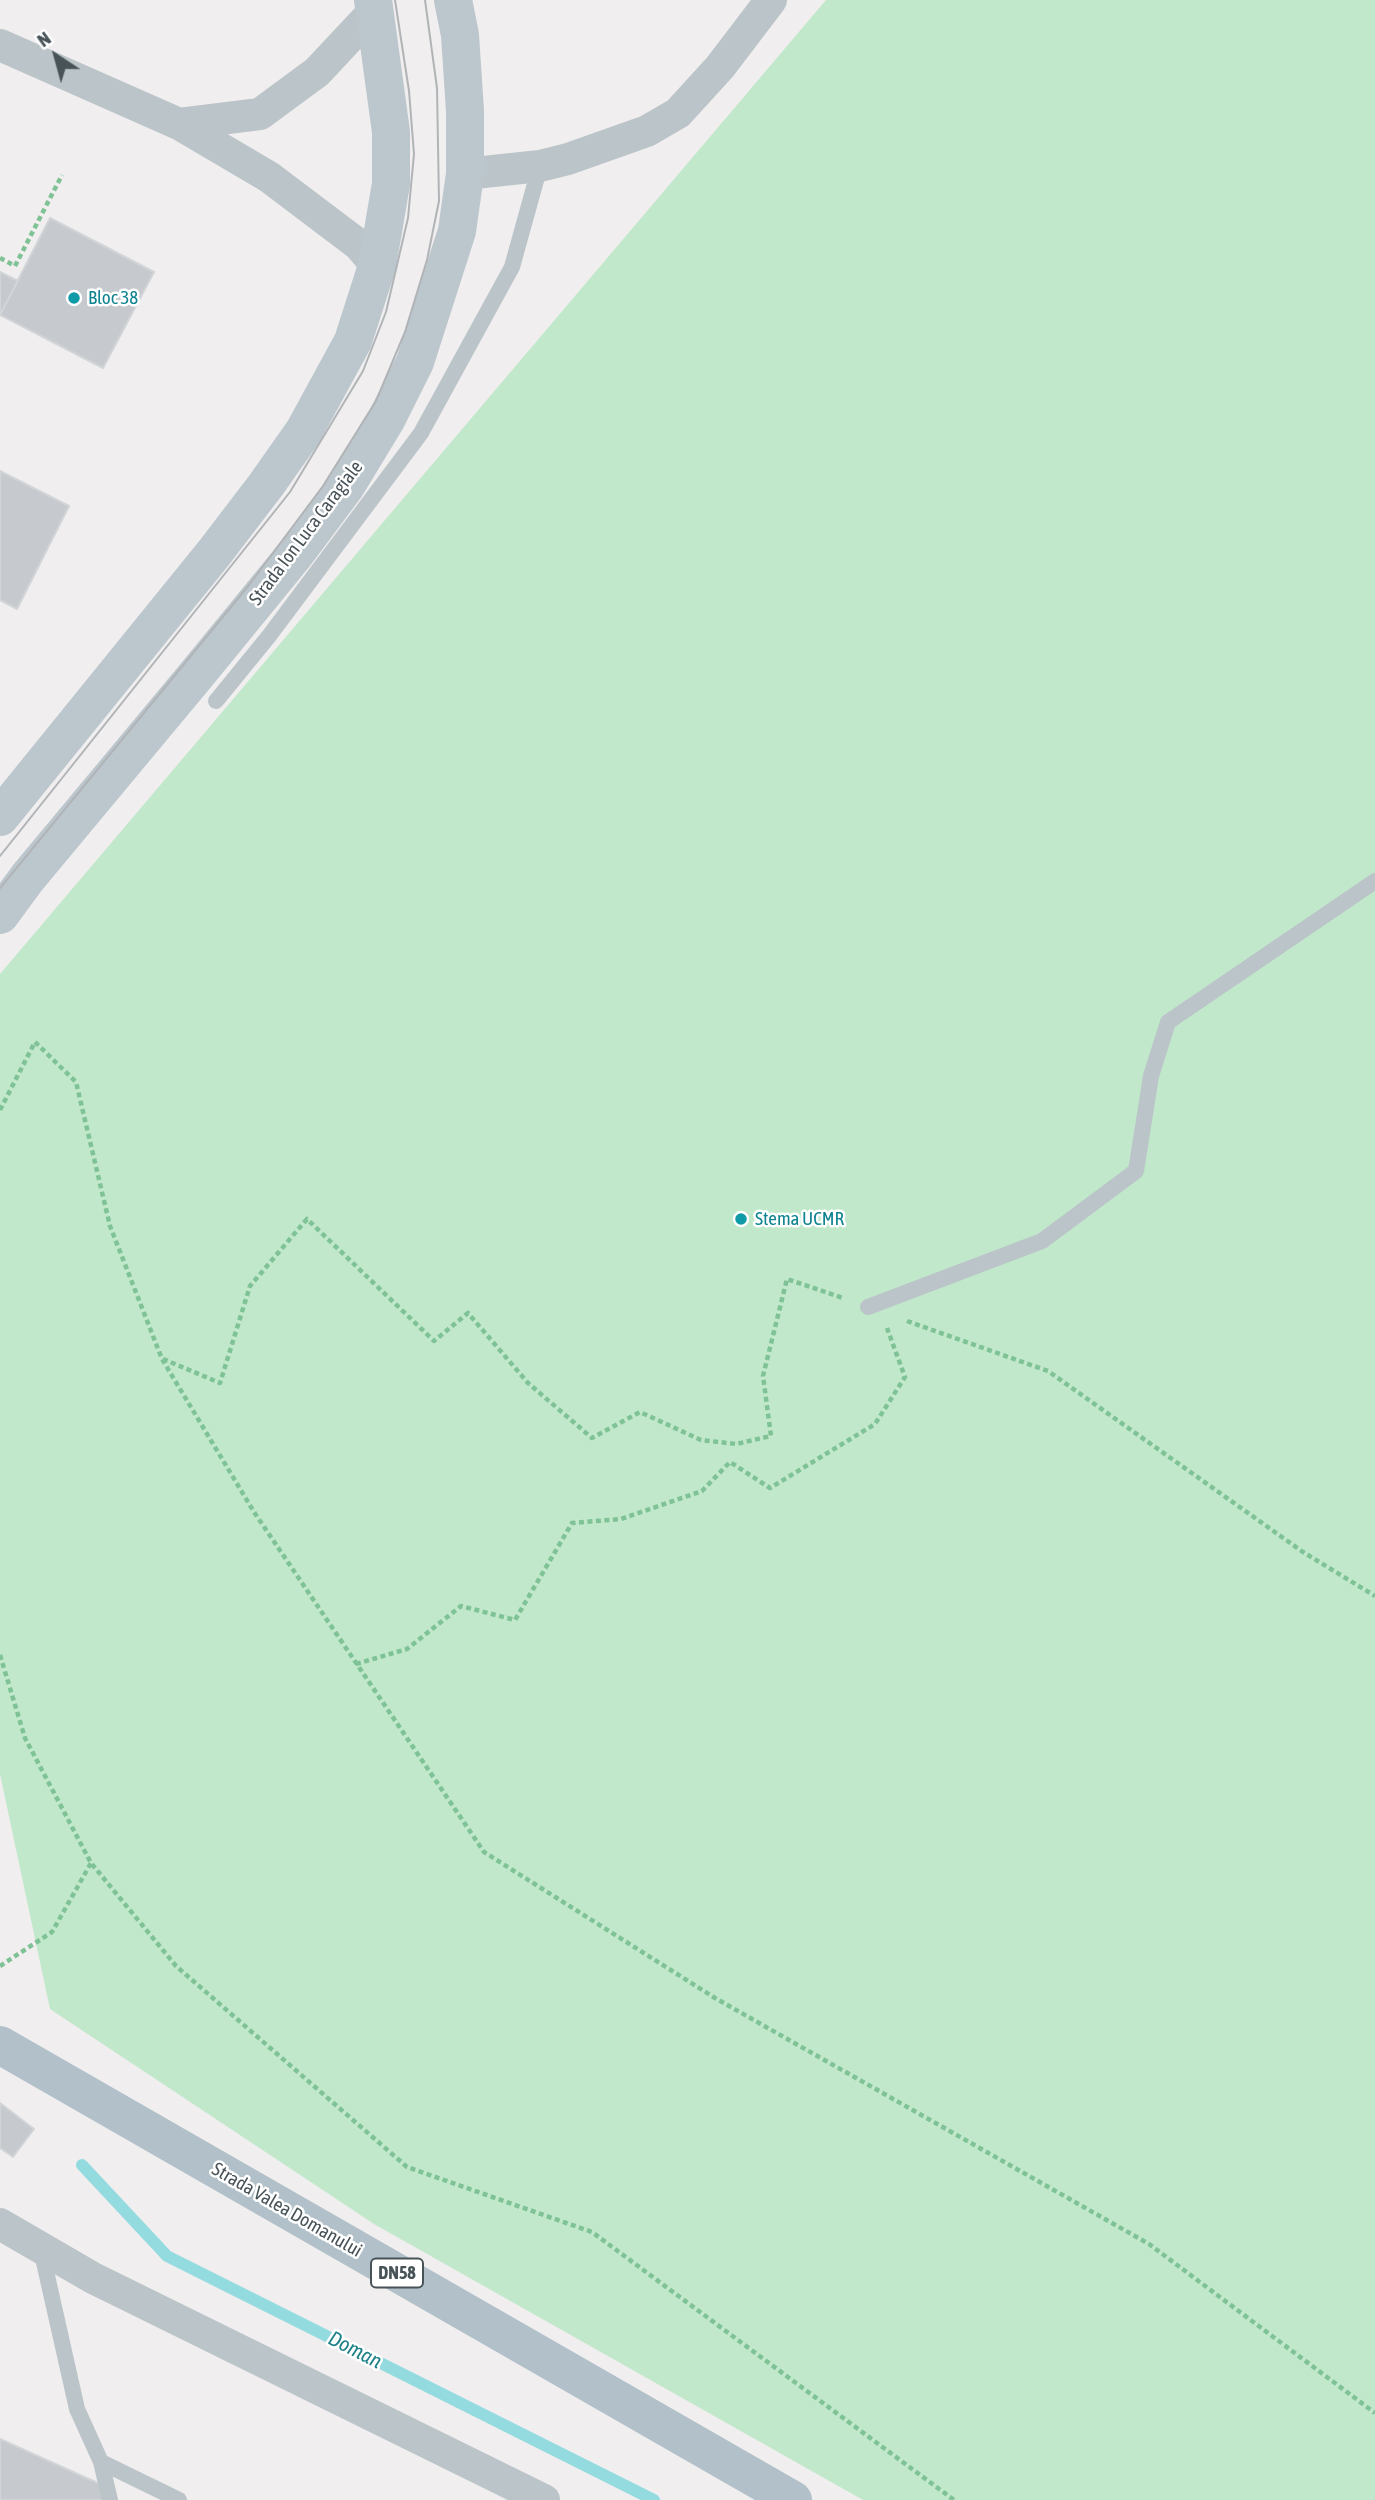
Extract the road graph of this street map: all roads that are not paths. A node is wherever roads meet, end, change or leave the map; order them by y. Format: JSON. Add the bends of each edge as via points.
{"nodes":[{"id":1,"x":453,"y":0,"type":"edge"},
{"id":2,"x":771,"y":0,"type":"edge"},
{"id":3,"x":374,"y":5,"type":"edge"},
{"id":4,"x":0,"y":45,"type":"edge"},
{"id":5,"x":179,"y":124,"type":"junction"},
{"id":6,"x":540,"y":166,"type":"junction"},
{"id":7,"x":466,"y":174,"type":"junction"},
{"id":8,"x":377,"y":266,"type":"junction"},
{"id":9,"x":216,"y":701,"type":"dead end"},
{"id":10,"x":0,"y":817,"type":"edge"},
{"id":11,"x":1375,"y":881,"type":"edge"},
{"id":12,"x":0,"y":915,"type":"edge"},
{"id":13,"x":875,"y":1310,"type":"road end"},
{"id":14,"x":0,"y":2045,"type":"edge"},
{"id":15,"x":0,"y":2224,"type":"edge"},
{"id":16,"x":41,"y":2249,"type":"junction"},
{"id":17,"x":101,"y":2462,"type":"junction"},
{"id":18,"x":110,"y":2500,"type":"edge"},
{"id":19,"x":179,"y":2500,"type":"edge"},
{"id":20,"x":544,"y":2500,"type":"edge"},
{"id":21,"x":793,"y":2500,"type":"edge"}],
"edges":[{"from":1,"to":7,"type":"main road","name":"Strada Ion Luca Caragiale","via":[[460,35]]},
{"from":2,"to":6,"type":"street","via":[[678,113],[647,131]]},
{"from":3,"to":5,"type":"street","via":[[317,72],[260,114]]},
{"from":3,"to":8,"type":"main road","via":[[391,132],[391,184]]},
{"from":4,"to":5,"type":"street"},
{"from":5,"to":8,"type":"street","via":[[269,177],[359,246]]},
{"from":6,"to":7,"type":"street"},
{"from":6,"to":9,"type":"lane","via":[[512,267],[421,433]]},
{"from":7,"to":12,"type":"main road","name":"Strada Ion Luca Caragiale","via":[[457,231],[415,362],[346,486]]},
{"from":8,"to":10,"type":"main road","via":[[353,341],[304,431],[214,553]]},
{"from":11,"to":13,"type":"lane","via":[[1168,1022],[1151,1076],[1136,1171],[1042,1241]]},
{"from":14,"to":21,"type":"main road","name":"Strada Valea Domanului","number":"DN58"},
{"from":15,"to":16,"type":"street"},
{"from":16,"to":17,"type":"lane","via":[[77,2409]]},
{"from":16,"to":20,"type":"street"},
{"from":17,"to":18,"type":"lane"},
{"from":17,"to":19,"type":"lane"}]}
